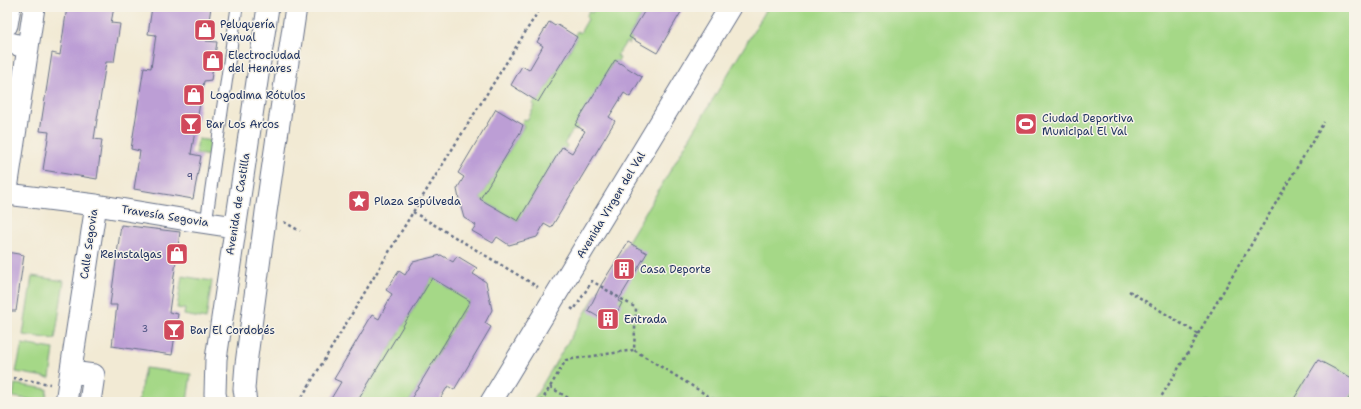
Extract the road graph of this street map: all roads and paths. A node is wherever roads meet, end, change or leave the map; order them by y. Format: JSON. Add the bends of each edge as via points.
{"nodes":[{"id":1,"x":10,"y":7,"type":"edge"},
{"id":2,"x":34,"y":7,"type":"edge"},
{"id":3,"x":237,"y":7,"type":"edge"},
{"id":4,"x":268,"y":7,"type":"edge"},
{"id":5,"x":296,"y":7,"type":"edge"},
{"id":6,"x":541,"y":7,"type":"edge"},
{"id":7,"x":730,"y":7,"type":"edge"},
{"id":8,"x":7,"y":25,"type":"edge"},
{"id":9,"x":7,"y":42,"type":"edge"},
{"id":10,"x":28,"y":48,"type":"junction"},
{"id":11,"x":1324,"y":122,"type":"dead end"},
{"id":12,"x":7,"y":189,"type":"edge"},
{"id":13,"x":7,"y":194,"type":"edge"},
{"id":14,"x":96,"y":205,"type":"junction"},
{"id":15,"x":413,"y":212,"type":"junction"},
{"id":16,"x":206,"y":223,"type":"junction"},
{"id":17,"x":235,"y":227,"type":"junction"},
{"id":18,"x":1129,"y":291,"type":"dead end"},
{"id":19,"x":555,"y":298,"type":"junction"},
{"id":20,"x":1198,"y":334,"type":"junction"},
{"id":21,"x":634,"y":350,"type":"junction"},
{"id":22,"x":7,"y":377,"type":"edge"},
{"id":23,"x":68,"y":387,"type":"edge"},
{"id":24,"x":550,"y":387,"type":"junction"},
{"id":25,"x":90,"y":402,"type":"edge"},
{"id":26,"x":216,"y":402,"type":"edge"},
{"id":27,"x":246,"y":402,"type":"edge"},
{"id":28,"x":299,"y":402,"type":"edge"},
{"id":29,"x":491,"y":402,"type":"edge"},
{"id":30,"x":541,"y":402,"type":"edge"},
{"id":31,"x":575,"y":402,"type":"edge"},
{"id":32,"x":718,"y":402,"type":"edge"},
{"id":33,"x":1158,"y":402,"type":"edge"}],
"edges":[{"from":1,"to":8,"type":"street"},
{"from":2,"to":10,"type":"street"},
{"from":3,"to":16,"type":"lane"},
{"from":4,"to":17,"type":"street","name":"Avenida de Castilla"},
{"from":5,"to":27,"type":"street","via":[[246,364]]},
{"from":6,"to":15,"type":"path"},
{"from":7,"to":19,"type":"street","name":"Avenida Virgen del Val"},
{"from":9,"to":10,"type":"street"},
{"from":10,"to":12,"type":"street"},
{"from":11,"to":20,"type":"path"},
{"from":13,"to":14,"type":"street","name":"Calle Segovia"},
{"from":14,"to":16,"type":"street","name":"Travesía Segovia"},
{"from":14,"to":23,"type":"street","name":"Calle Segovia"},
{"from":15,"to":19,"type":"path"},
{"from":15,"to":28,"type":"path"},
{"from":16,"to":17,"type":"street","name":"Travesía Segovia"},
{"from":17,"to":26,"type":"street","name":"Avenida de Castilla","via":[[216,359]]},
{"from":18,"to":20,"type":"path"},
{"from":19,"to":21,"type":"path","via":[[574,310],[592,281],[636,308]]},
{"from":19,"to":29,"type":"street","name":"Avenida Virgen del Val"},
{"from":20,"to":33,"type":"path"},
{"from":21,"to":24,"type":"path","via":[[566,360]]},
{"from":21,"to":32,"type":"path"},
{"from":22,"to":23,"type":"path"},
{"from":23,"to":25,"type":"street","via":[[94,375]]},
{"from":24,"to":30,"type":"path"},
{"from":24,"to":31,"type":"path"}]}
